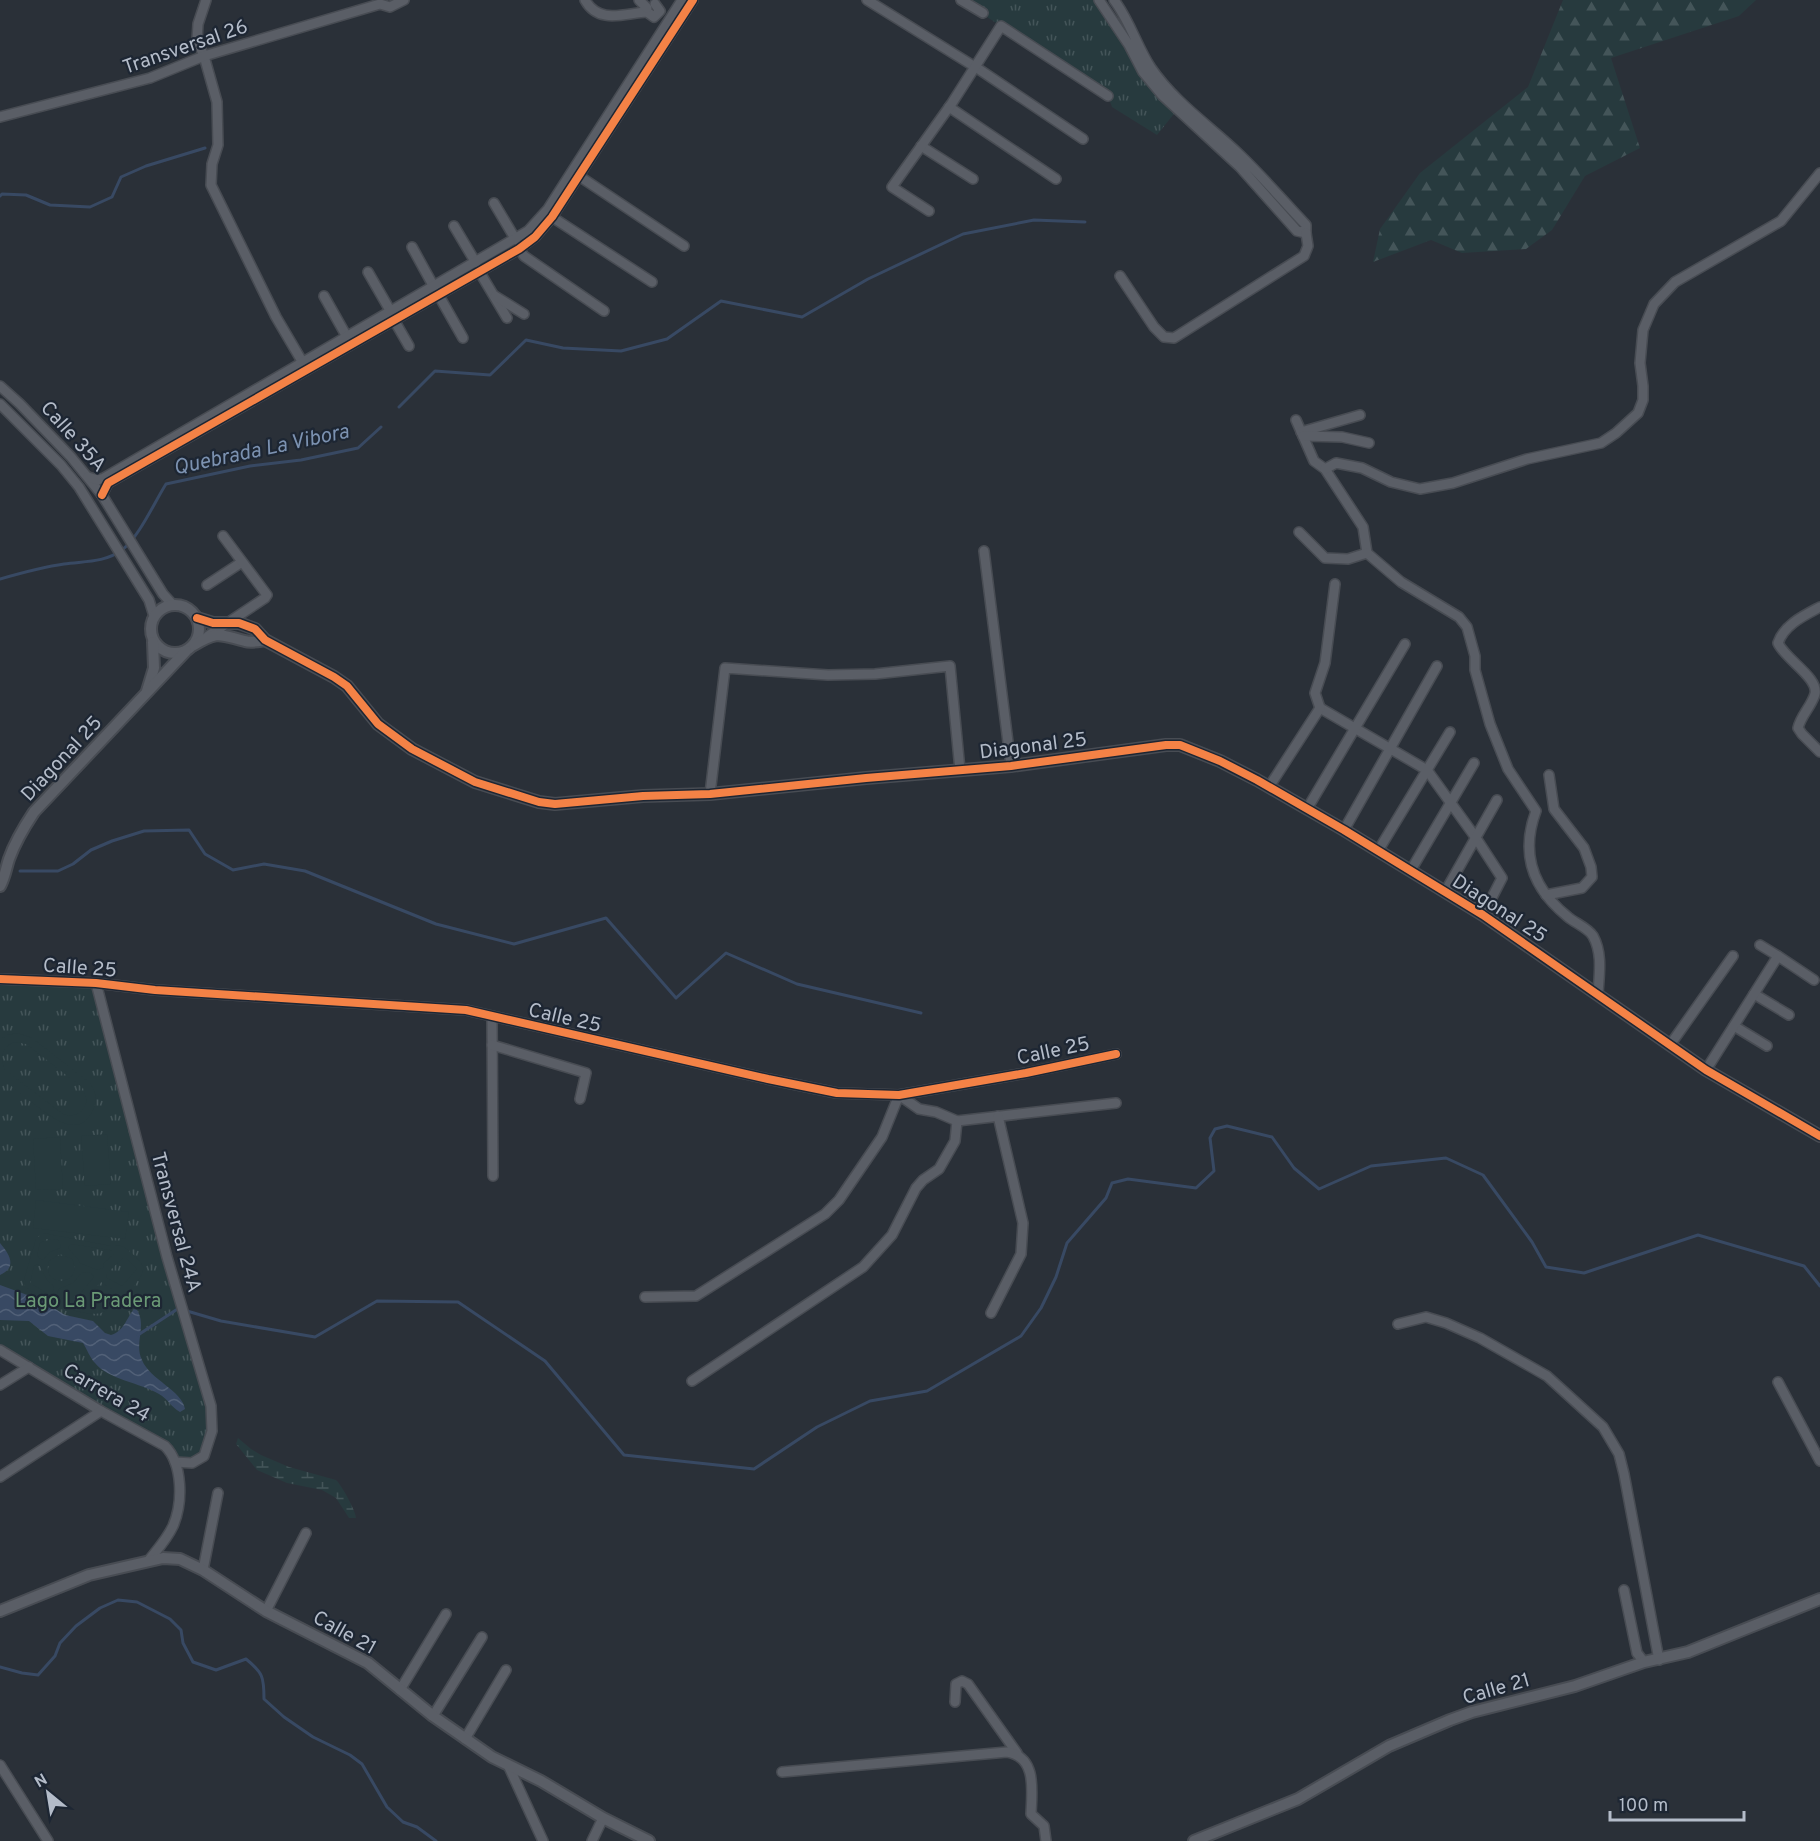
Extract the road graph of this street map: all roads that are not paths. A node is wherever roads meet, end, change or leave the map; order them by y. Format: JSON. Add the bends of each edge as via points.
{"nodes":[{"id":1,"x":206,"y":0,"type":"edge"},
{"id":2,"x":404,"y":0,"type":"edge"},
{"id":3,"x":585,"y":0,"type":"edge"},
{"id":4,"x":639,"y":0,"type":"edge"},
{"id":5,"x":682,"y":0,"type":"edge"},
{"id":6,"x":693,"y":0,"type":"edge"},
{"id":7,"x":867,"y":0,"type":"edge"},
{"id":8,"x":962,"y":0,"type":"edge"},
{"id":9,"x":1099,"y":0,"type":"edge"},
{"id":10,"x":1114,"y":0,"type":"edge"},
{"id":11,"x":653,"y":8,"type":"edge"},
{"id":12,"x":982,"y":13,"type":"dead end"},
{"id":13,"x":669,"y":19,"type":"junction"},
{"id":14,"x":1128,"y":21,"type":"junction"},
{"id":15,"x":1120,"y":31,"type":"junction"},
{"id":16,"x":204,"y":56,"type":"junction"},
{"id":17,"x":974,"y":67,"type":"junction"},
{"id":18,"x":1108,"y":96,"type":"dead end"},
{"id":19,"x":949,"y":107,"type":"junction"},
{"id":20,"x":0,"y":117,"type":"edge"},
{"id":21,"x":1083,"y":139,"type":"dead end"},
{"id":22,"x":921,"y":147,"type":"junction"},
{"id":23,"x":1820,"y":173,"type":"edge"},
{"id":24,"x":579,"y":176,"type":"junction"},
{"id":25,"x":973,"y":178,"type":"dead end"},
{"id":26,"x":1056,"y":179,"type":"dead end"},
{"id":27,"x":494,"y":203,"type":"dead end"},
{"id":28,"x":929,"y":211,"type":"dead end"},
{"id":29,"x":552,"y":217,"type":"junction"},
{"id":30,"x":454,"y":226,"type":"dead end"},
{"id":31,"x":1306,"y":233,"type":"junction"},
{"id":32,"x":518,"y":244,"type":"junction"},
{"id":33,"x":684,"y":246,"type":"dead end"},
{"id":34,"x":412,"y":247,"type":"dead end"},
{"id":35,"x":478,"y":267,"type":"junction"},
{"id":36,"x":368,"y":272,"type":"dead end"},
{"id":37,"x":1120,"y":276,"type":"dead end"},
{"id":38,"x":652,"y":282,"type":"dead end"},
{"id":39,"x":436,"y":291,"type":"junction"},
{"id":40,"x":493,"y":294,"type":"junction"},
{"id":41,"x":324,"y":296,"type":"dead end"},
{"id":42,"x":604,"y":311,"type":"dead end"},
{"id":43,"x":524,"y":315,"type":"dead end"},
{"id":44,"x":392,"y":316,"type":"junction"},
{"id":45,"x":507,"y":318,"type":"dead end"},
{"id":46,"x":347,"y":337,"type":"junction"},
{"id":47,"x":463,"y":338,"type":"dead end"},
{"id":48,"x":409,"y":346,"type":"dead end"},
{"id":49,"x":305,"y":366,"type":"junction"},
{"id":50,"x":0,"y":386,"type":"edge"},
{"id":51,"x":0,"y":404,"type":"edge"},
{"id":52,"x":1360,"y":416,"type":"dead end"},
{"id":53,"x":1296,"y":420,"type":"dead end"},
{"id":54,"x":1302,"y":434,"type":"junction"},
{"id":55,"x":1370,"y":443,"type":"dead end"},
{"id":56,"x":1325,"y":470,"type":"junction"},
{"id":57,"x":88,"y":477,"type":"junction"},
{"id":58,"x":102,"y":495,"type":"junction"},
{"id":59,"x":1299,"y":532,"type":"dead end"},
{"id":60,"x":223,"y":536,"type":"dead end"},
{"id":61,"x":984,"y":551,"type":"dead end"},
{"id":62,"x":1367,"y":553,"type":"junction"},
{"id":63,"x":242,"y":562,"type":"junction"},
{"id":64,"x":1335,"y":584,"type":"dead end"},
{"id":65,"x":207,"y":585,"type":"dead end"},
{"id":66,"x":173,"y":604,"type":"junction"},
{"id":67,"x":1820,"y":607,"type":"edge"},
{"id":68,"x":154,"y":616,"type":"junction"},
{"id":69,"x":197,"y":618,"type":"junction"},
{"id":70,"x":225,"y":624,"type":"junction"},
{"id":71,"x":206,"y":638,"type":"junction"},
{"id":72,"x":265,"y":640,"type":"junction"},
{"id":73,"x":153,"y":642,"type":"junction"},
{"id":74,"x":1405,"y":644,"type":"dead end"},
{"id":75,"x":189,"y":649,"type":"junction"},
{"id":76,"x":1437,"y":666,"type":"dead end"},
{"id":77,"x":146,"y":694,"type":"junction"},
{"id":78,"x":1320,"y":708,"type":"junction"},
{"id":79,"x":1356,"y":729,"type":"junction"},
{"id":80,"x":1450,"y":732,"type":"dead end"},
{"id":81,"x":1390,"y":749,"type":"junction"},
{"id":82,"x":1820,"y":752,"type":"edge"},
{"id":83,"x":1474,"y":763,"type":"dead end"},
{"id":84,"x":1011,"y":766,"type":"junction"},
{"id":85,"x":960,"y":770,"type":"junction"},
{"id":86,"x":1427,"y":770,"type":"junction"},
{"id":87,"x":1549,"y":775,"type":"dead end"},
{"id":88,"x":1269,"y":787,"type":"junction"},
{"id":89,"x":710,"y":794,"type":"junction"},
{"id":90,"x":1497,"y":800,"type":"dead end"},
{"id":91,"x":1451,"y":804,"type":"junction"},
{"id":92,"x":1307,"y":809,"type":"junction"},
{"id":93,"x":1554,"y":809,"type":"junction"},
{"id":94,"x":1536,"y":811,"type":"junction"},
{"id":95,"x":1344,"y":830,"type":"junction"},
{"id":96,"x":1476,"y":838,"type":"junction"},
{"id":97,"x":1378,"y":851,"type":"junction"},
{"id":98,"x":1411,"y":870,"type":"junction"},
{"id":99,"x":4,"y":878,"type":"edge"},
{"id":100,"x":1445,"y":892,"type":"junction"},
{"id":101,"x":1546,"y":895,"type":"junction"},
{"id":102,"x":1483,"y":915,"type":"junction"},
{"id":103,"x":1760,"y":945,"type":"dead end"},
{"id":104,"x":1733,"y":956,"type":"dead end"},
{"id":105,"x":1778,"y":956,"type":"junction"},
{"id":106,"x":0,"y":979,"type":"edge"},
{"id":107,"x":1814,"y":980,"type":"dead end"},
{"id":108,"x":96,"y":984,"type":"junction"},
{"id":109,"x":1598,"y":994,"type":"junction"},
{"id":110,"x":1754,"y":994,"type":"junction"},
{"id":111,"x":1789,"y":1015,"type":"dead end"},
{"id":112,"x":492,"y":1017,"type":"junction"},
{"id":113,"x":1734,"y":1026,"type":"junction"},
{"id":114,"x":492,"y":1045,"type":"junction"},
{"id":115,"x":1670,"y":1045,"type":"junction"},
{"id":116,"x":1767,"y":1046,"type":"dead end"},
{"id":117,"x":1116,"y":1054,"type":"dead end"},
{"id":118,"x":1706,"y":1070,"type":"junction"},
{"id":119,"x":899,"y":1095,"type":"junction"},
{"id":120,"x":580,"y":1099,"type":"dead end"},
{"id":121,"x":1116,"y":1103,"type":"dead end"},
{"id":122,"x":998,"y":1116,"type":"junction"},
{"id":123,"x":957,"y":1121,"type":"junction"},
{"id":124,"x":1820,"y":1136,"type":"edge"},
{"id":125,"x":492,"y":1176,"type":"dead end"},
{"id":126,"x":645,"y":1297,"type":"dead end"},
{"id":127,"x":991,"y":1313,"type":"dead end"},
{"id":128,"x":1398,"y":1324,"type":"dead end"},
{"id":129,"x":0,"y":1350,"type":"edge"},
{"id":130,"x":29,"y":1367,"type":"junction"},
{"id":131,"x":693,"y":1381,"type":"dead end"},
{"id":132,"x":1778,"y":1382,"type":"dead end"},
{"id":133,"x":0,"y":1385,"type":"edge"},
{"id":134,"x":101,"y":1411,"type":"junction"},
{"id":135,"x":1820,"y":1461,"type":"edge"},
{"id":136,"x":175,"y":1462,"type":"junction"},
{"id":137,"x":0,"y":1477,"type":"edge"},
{"id":138,"x":218,"y":1493,"type":"dead end"},
{"id":139,"x":306,"y":1533,"type":"dead end"},
{"id":140,"x":148,"y":1560,"type":"junction"},
{"id":141,"x":203,"y":1570,"type":"junction"},
{"id":142,"x":1624,"y":1590,"type":"dead end"},
{"id":143,"x":1820,"y":1599,"type":"edge"},
{"id":144,"x":0,"y":1611,"type":"edge"},
{"id":145,"x":266,"y":1611,"type":"junction"},
{"id":146,"x":446,"y":1614,"type":"dead end"},
{"id":147,"x":482,"y":1636,"type":"dead end"},
{"id":148,"x":1659,"y":1660,"type":"junction"},
{"id":149,"x":1644,"y":1662,"type":"junction"},
{"id":150,"x":506,"y":1670,"type":"dead end"},
{"id":151,"x":400,"y":1690,"type":"junction"},
{"id":152,"x":955,"y":1702,"type":"dead end"},
{"id":153,"x":433,"y":1716,"type":"junction"},
{"id":154,"x":465,"y":1739,"type":"junction"},
{"id":155,"x":1017,"y":1753,"type":"junction"},
{"id":156,"x":0,"y":1765,"type":"edge"},
{"id":157,"x":509,"y":1767,"type":"junction"},
{"id":158,"x":782,"y":1772,"type":"dead end"},
{"id":159,"x":603,"y":1818,"type":"junction"},
{"id":160,"x":48,"y":1841,"type":"edge"},
{"id":161,"x":543,"y":1841,"type":"edge"},
{"id":162,"x":592,"y":1841,"type":"edge"},
{"id":163,"x":649,"y":1841,"type":"edge"},
{"id":164,"x":1046,"y":1841,"type":"edge"},
{"id":165,"x":1194,"y":1841,"type":"edge"}],
"edges":[{"from":1,"to":16,"type":"street","via":[[196,40]]},
{"from":2,"to":16,"type":"street","name":"Transversal 26"},
{"from":3,"to":11,"type":"street","via":[[591,9],[615,17]]},
{"from":4,"to":11,"type":"street"},
{"from":5,"to":13,"type":"street"},
{"from":6,"to":24,"type":"street"},
{"from":7,"to":17,"type":"street"},
{"from":8,"to":12,"type":"street"},
{"from":9,"to":15,"type":"street"},
{"from":10,"to":14,"type":"street"},
{"from":11,"to":13,"type":"street"},
{"from":13,"to":32,"type":"street","via":[[548,209]]},
{"from":14,"to":15,"type":"street"},
{"from":14,"to":31,"type":"street","via":[[1150,67],[1167,88],[1246,161],[1306,225]]},
{"from":15,"to":31,"type":"street","via":[[1143,72],[1162,94],[1240,167],[1297,231]]},
{"from":16,"to":20,"type":"street","name":"Transversal 26","via":[[150,78]]},
{"from":16,"to":49,"type":"street","via":[[217,102],[219,132],[211,185]]},
{"from":17,"to":18,"type":"street","via":[[1001,26]]},
{"from":17,"to":19,"type":"street"},
{"from":17,"to":21,"type":"street"},
{"from":19,"to":22,"type":"street"},
{"from":19,"to":26,"type":"street"},
{"from":22,"to":25,"type":"street"},
{"from":22,"to":28,"type":"street","via":[[892,187]]},
{"from":23,"to":56,"type":"street","via":[[1781,221],[1675,282],[1654,304],[1643,330],[1643,400],[1638,412],[1601,443],[1420,489],[1345,464],[1336,463]]},
{"from":24,"to":29,"type":"street"},
{"from":24,"to":33,"type":"street"},
{"from":27,"to":32,"type":"street"},
{"from":29,"to":32,"type":"street","via":[[535,237]]},
{"from":29,"to":38,"type":"street"},
{"from":30,"to":35,"type":"street"},
{"from":31,"to":37,"type":"street","via":[[1308,246],[1304,256],[1174,338],[1164,337],[1154,327]]},
{"from":32,"to":35,"type":"street"},
{"from":32,"to":42,"type":"street","via":[[524,256]]},
{"from":34,"to":39,"type":"street"},
{"from":35,"to":39,"type":"street"},
{"from":35,"to":40,"type":"street"},
{"from":36,"to":44,"type":"street"},
{"from":39,"to":44,"type":"street"},
{"from":39,"to":47,"type":"street"},
{"from":40,"to":43,"type":"street"},
{"from":40,"to":45,"type":"street"},
{"from":41,"to":46,"type":"street"},
{"from":44,"to":46,"type":"street"},
{"from":44,"to":48,"type":"street"},
{"from":44,"to":49,"type":"street"},
{"from":46,"to":49,"type":"street"},
{"from":49,"to":57,"type":"street","via":[[104,478]]},
{"from":49,"to":58,"type":"street","via":[[108,483]]},
{"from":50,"to":57,"type":"street","name":"Calle 35A"},
{"from":51,"to":68,"type":"street","name":"Calle 35A","via":[[79,487],[149,600]]},
{"from":52,"to":54,"type":"street"},
{"from":53,"to":54,"type":"street"},
{"from":54,"to":55,"type":"street","via":[[1342,436]]},
{"from":54,"to":56,"type":"street","via":[[1314,461]]},
{"from":56,"to":62,"type":"street","via":[[1363,527]]},
{"from":57,"to":58,"type":"street","name":"Calle 35A"},
{"from":58,"to":66,"type":"street","name":"Calle 35A"},
{"from":59,"to":62,"type":"street","via":[[1325,558],[1347,559]]},
{"from":60,"to":63,"type":"street"},
{"from":61,"to":84,"type":"street"},
{"from":62,"to":94,"type":"street","via":[[1401,582],[1459,617],[1467,627],[1490,724],[1508,769]]},
{"from":63,"to":65,"type":"street"},
{"from":63,"to":70,"type":"street","via":[[267,595]]},
{"from":64,"to":78,"type":"street","via":[[1325,663],[1315,693]]},
{"from":66,"to":68,"type":"street"},
{"from":66,"to":69,"type":"street","via":[[187,608]]},
{"from":67,"to":82,"type":"street","via":[[1781,633],[1778,643],[1815,686],[1798,728]]},
{"from":68,"to":73,"type":"street","via":[[150,629]]},
{"from":69,"to":70,"type":"street","name":"Diagonal 25"},
{"from":69,"to":75,"type":"street","via":[[199,633]]},
{"from":70,"to":71,"type":"street"},
{"from":70,"to":72,"type":"street","name":"Diagonal 25","via":[[239,623],[255,629]]},
{"from":71,"to":72,"type":"street","name":"Diagonal 25","via":[[217,635],[247,642]]},
{"from":71,"to":75,"type":"street","name":"Diagonal 25"},
{"from":72,"to":89,"type":"street","name":"Diagonal 25","via":[[334,677],[347,686],[378,724],[412,749],[475,782],[555,804]]},
{"from":73,"to":75,"type":"street","via":[[171,653]]},
{"from":73,"to":77,"type":"street","name":"Diagonal 25","via":[[154,668]]},
{"from":74,"to":79,"type":"street"},
{"from":75,"to":77,"type":"street","name":"Diagonal 25"},
{"from":76,"to":81,"type":"street"},
{"from":77,"to":99,"type":"street","name":"Diagonal 25","via":[[34,812],[20,835]]},
{"from":78,"to":79,"type":"street"},
{"from":78,"to":88,"type":"street"},
{"from":79,"to":81,"type":"street"},
{"from":79,"to":92,"type":"street"},
{"from":80,"to":86,"type":"street"},
{"from":81,"to":86,"type":"street"},
{"from":81,"to":95,"type":"street"},
{"from":83,"to":91,"type":"street"},
{"from":84,"to":85,"type":"street","name":"Diagonal 25"},
{"from":84,"to":88,"type":"street","name":"Diagonal 25","via":[[1180,745]]},
{"from":85,"to":89,"type":"street","name":"Diagonal 25"},
{"from":85,"to":89,"type":"street","via":[[950,666],[828,675],[724,668]]},
{"from":86,"to":91,"type":"street"},
{"from":86,"to":97,"type":"street"},
{"from":87,"to":93,"type":"street"},
{"from":88,"to":92,"type":"street","name":"Diagonal 25"},
{"from":90,"to":96,"type":"street"},
{"from":91,"to":96,"type":"street"},
{"from":91,"to":98,"type":"street"},
{"from":92,"to":95,"type":"street","name":"Diagonal 25"},
{"from":93,"to":94,"type":"street"},
{"from":93,"to":101,"type":"street","via":[[1584,848],[1592,877],[1582,888]]},
{"from":94,"to":101,"type":"street","via":[[1528,858]]},
{"from":95,"to":97,"type":"street","name":"Diagonal 25"},
{"from":96,"to":100,"type":"street"},
{"from":96,"to":102,"type":"street","via":[[1502,878]]},
{"from":97,"to":98,"type":"street","name":"Diagonal 25"},
{"from":98,"to":100,"type":"street","name":"Diagonal 25"},
{"from":100,"to":102,"type":"street","name":"Diagonal 25"},
{"from":101,"to":109,"type":"street","via":[[1566,916],[1592,933],[1599,951]]},
{"from":102,"to":109,"type":"street","name":"Diagonal 25"},
{"from":103,"to":105,"type":"street"},
{"from":104,"to":115,"type":"street"},
{"from":105,"to":107,"type":"street"},
{"from":105,"to":110,"type":"street"},
{"from":106,"to":108,"type":"street","name":"Calle 25"},
{"from":108,"to":112,"type":"street","name":"Calle 25","via":[[466,1010]]},
{"from":108,"to":136,"type":"street","name":"Transversal 24A","via":[[167,1257],[211,1406],[212,1431],[204,1456],[192,1463]]},
{"from":109,"to":115,"type":"street","name":"Diagonal 25"},
{"from":110,"to":111,"type":"street"},
{"from":110,"to":113,"type":"street"},
{"from":112,"to":114,"type":"street"},
{"from":112,"to":119,"type":"street","name":"Calle 25","via":[[768,1080],[837,1093]]},
{"from":113,"to":116,"type":"street"},
{"from":113,"to":118,"type":"street"},
{"from":114,"to":120,"type":"street","via":[[586,1073]]},
{"from":114,"to":125,"type":"street"},
{"from":115,"to":118,"type":"street","name":"Diagonal 25"},
{"from":117,"to":119,"type":"street","name":"Calle 25"},
{"from":118,"to":124,"type":"street","name":"Diagonal 25"},
{"from":119,"to":123,"type":"street","via":[[919,1109]]},
{"from":119,"to":126,"type":"street","via":[[882,1137],[825,1214],[696,1296]]},
{"from":121,"to":122,"type":"street"},
{"from":122,"to":123,"type":"street"},
{"from":122,"to":127,"type":"street","via":[[1023,1223],[1020,1254]]},
{"from":123,"to":131,"type":"street","via":[[955,1141],[939,1169],[916,1188],[892,1235],[863,1267]]},
{"from":128,"to":148,"type":"street","via":[[1426,1317],[1480,1338],[1547,1376],[1603,1427],[1619,1454],[1624,1474]]},
{"from":129,"to":130,"type":"street","name":"Carrera 24"},
{"from":130,"to":133,"type":"street"},
{"from":130,"to":134,"type":"street","name":"Carrera 24"},
{"from":132,"to":135,"type":"street"},
{"from":134,"to":136,"type":"street","name":"Carrera 24","via":[[165,1446]]},
{"from":134,"to":137,"type":"street"},
{"from":136,"to":140,"type":"street","via":[[178,1511],[168,1534]]},
{"from":138,"to":141,"type":"street"},
{"from":139,"to":145,"type":"street"},
{"from":140,"to":141,"type":"street","name":"Calle 21","via":[[180,1559]]},
{"from":140,"to":144,"type":"street","name":"Calle 21","via":[[89,1575]]},
{"from":141,"to":145,"type":"street","name":"Calle 21"},
{"from":142,"to":149,"type":"street","via":[[1637,1653]]},
{"from":143,"to":148,"type":"street","name":"Calle 21","via":[[1739,1633]]},
{"from":145,"to":151,"type":"street","name":"Calle 21","via":[[368,1664]]},
{"from":146,"to":151,"type":"street"},
{"from":147,"to":153,"type":"street"},
{"from":148,"to":149,"type":"street","name":"Calle 21"},
{"from":149,"to":165,"type":"street","name":"Calle 21","via":[[1575,1686],[1450,1720],[1389,1746],[1298,1799]]},
{"from":150,"to":154,"type":"street"},
{"from":151,"to":153,"type":"street","name":"Calle 21"},
{"from":152,"to":155,"type":"street","via":[[956,1684],[962,1681],[973,1690]]},
{"from":153,"to":154,"type":"street","name":"Calle 21"},
{"from":154,"to":157,"type":"street","name":"Calle 21"},
{"from":155,"to":158,"type":"street"},
{"from":155,"to":164,"type":"street","via":[[1028,1768],[1033,1785],[1031,1814],[1044,1826]]},
{"from":156,"to":160,"type":"street"},
{"from":157,"to":159,"type":"street","name":"Calle 21"},
{"from":157,"to":161,"type":"street"},
{"from":159,"to":162,"type":"street"},
{"from":159,"to":163,"type":"street","name":"Calle 21"}]}
